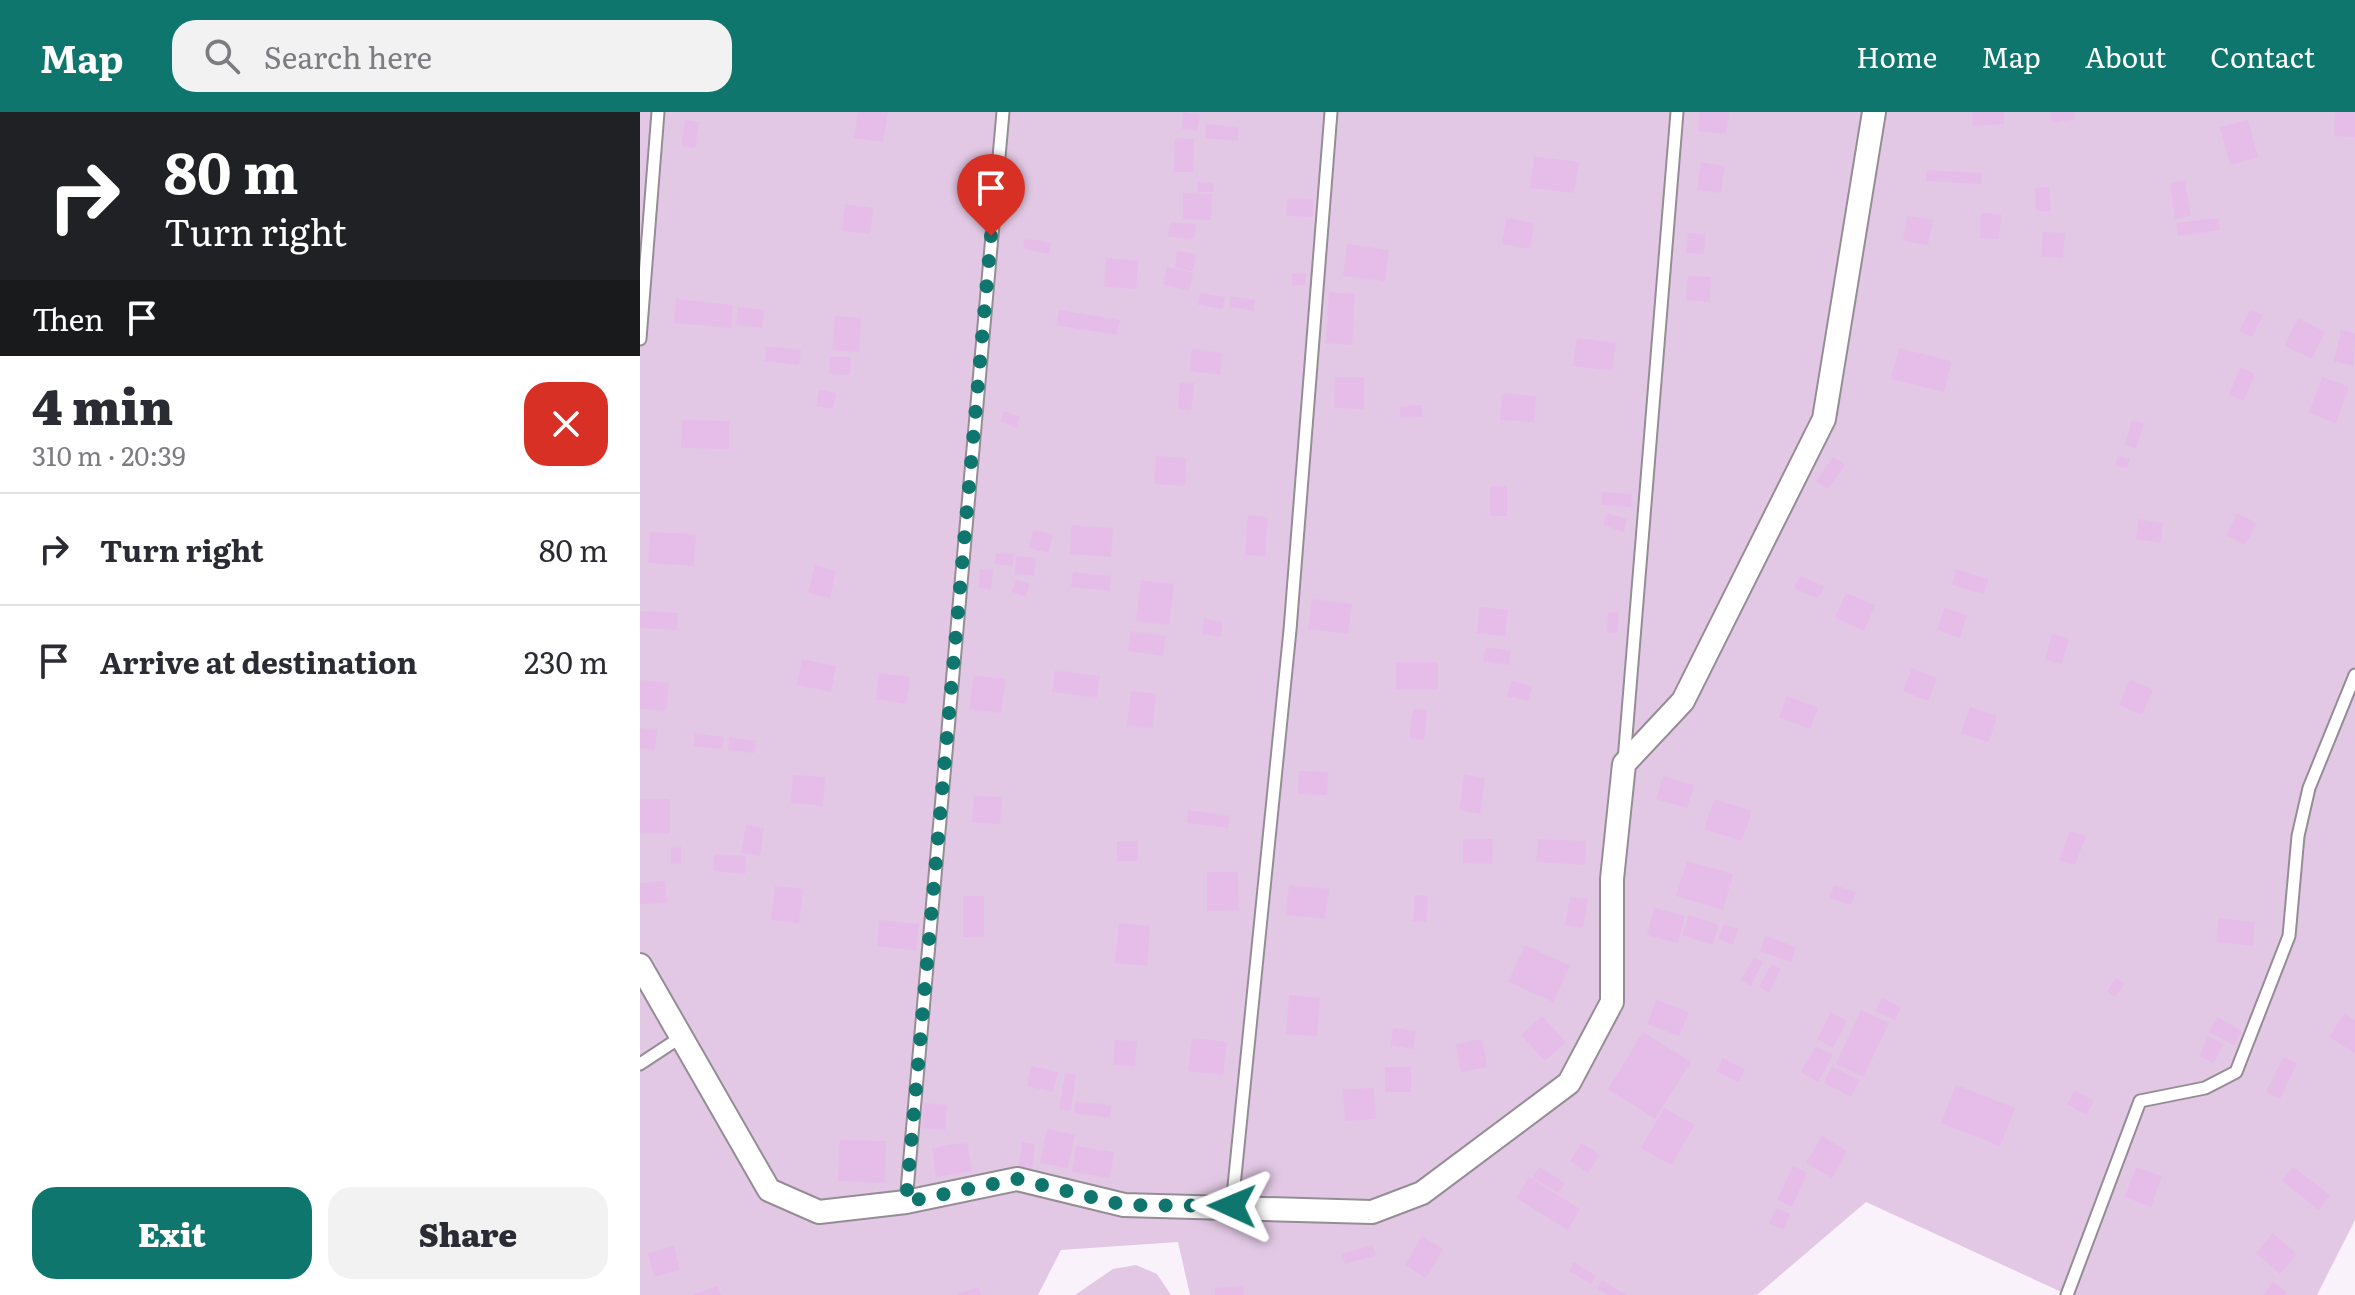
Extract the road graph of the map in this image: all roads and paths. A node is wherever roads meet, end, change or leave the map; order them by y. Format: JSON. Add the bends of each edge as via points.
{"nodes":[{"id":1,"x":658,"y":112,"type":"edge"},
{"id":2,"x":1003,"y":112,"type":"edge"},
{"id":3,"x":1331,"y":112,"type":"edge"},
{"id":4,"x":1677,"y":112,"type":"edge"},
{"id":5,"x":1874,"y":112,"type":"edge"},
{"id":6,"x":640,"y":339,"type":"edge"},
{"id":7,"x":2355,"y":675,"type":"edge"},
{"id":8,"x":1624,"y":764,"type":"junction"},
{"id":9,"x":640,"y":965,"type":"edge"},
{"id":10,"x":681,"y":1037,"type":"junction"},
{"id":11,"x":640,"y":1064,"type":"edge"},
{"id":12,"x":906,"y":1202,"type":"junction"},
{"id":13,"x":1232,"y":1206,"type":"junction"},
{"id":14,"x":2067,"y":1295,"type":"edge"}],
"edges":[{"from":1,"to":6,"type":"lane"},
{"from":2,"to":12,"type":"lane"},
{"from":3,"to":13,"type":"lane","via":[[1290,630]]},
{"from":4,"to":8,"type":"lane"},
{"from":5,"to":8,"type":"street","via":[[1824,419],[1683,701]]},
{"from":7,"to":14,"type":"lane","via":[[2309,788],[2298,836],[2289,936],[2236,1072],[2205,1088],[2140,1101]]},
{"from":8,"to":13,"type":"street","via":[[1612,879],[1612,1002],[1569,1083],[1422,1193],[1372,1212]]},
{"from":9,"to":10,"type":"street"},
{"from":10,"to":11,"type":"lane"},
{"from":10,"to":12,"type":"street","via":[[769,1190],[819,1212]]},
{"from":12,"to":13,"type":"street","via":[[1017,1179],[1124,1205]]}]}
